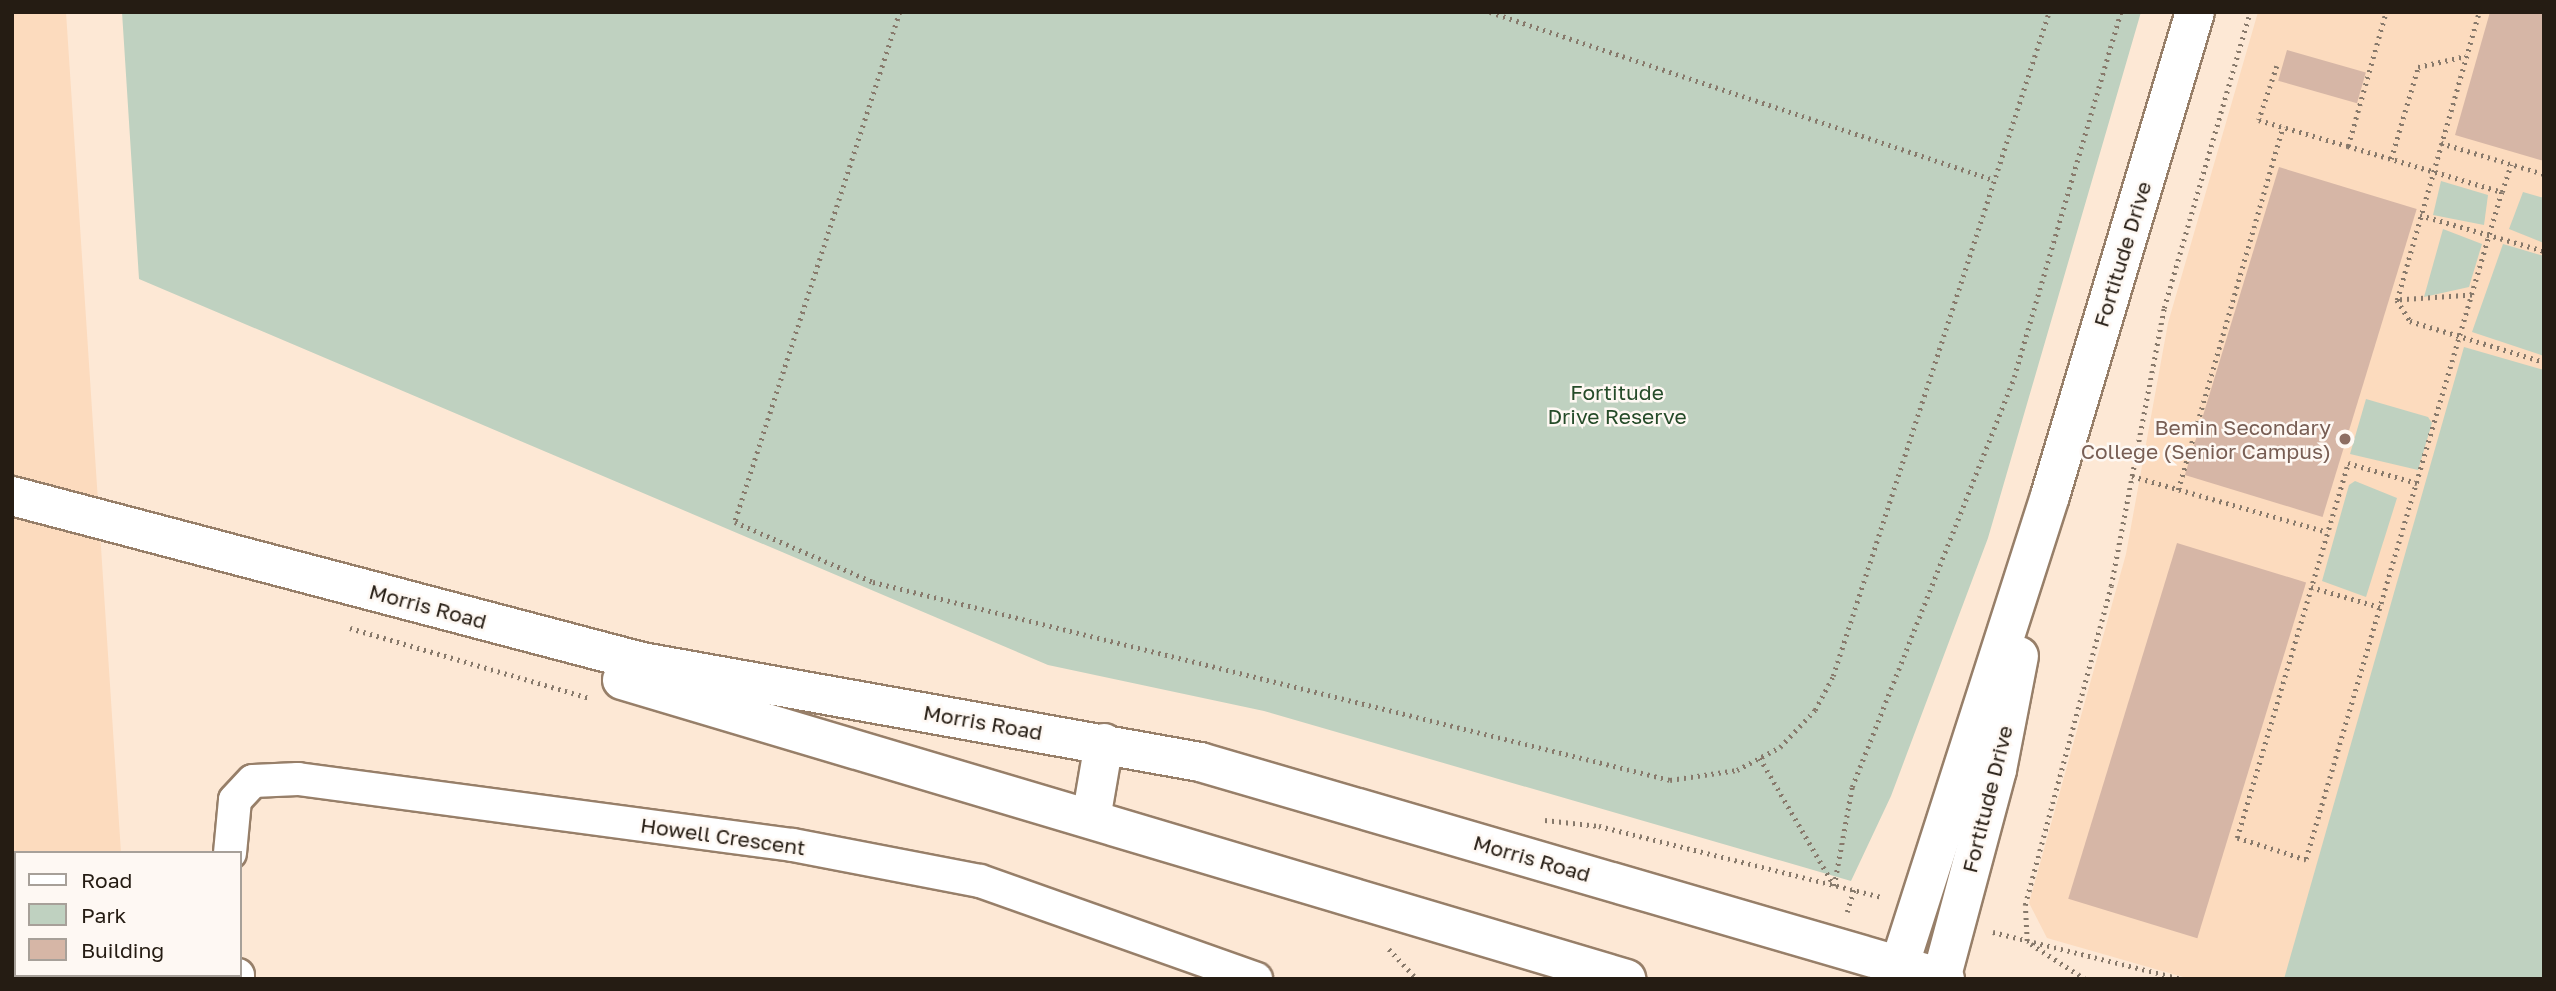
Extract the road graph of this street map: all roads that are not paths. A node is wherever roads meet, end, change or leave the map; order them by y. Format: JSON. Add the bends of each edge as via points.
{"nodes":[{"id":1,"x":2195,"y":12,"type":"edge"},
{"id":2,"x":2050,"y":496,"type":"junction"},
{"id":3,"x":12,"y":498,"type":"edge"},
{"id":4,"x":1104,"y":743,"type":"junction"},
{"id":5,"x":1091,"y":819,"type":"junction"},
{"id":6,"x":230,"y":851,"type":"edge"},
{"id":7,"x":1897,"y":972,"type":"edge"},
{"id":8,"x":1943,"y":978,"type":"edge"},
{"id":9,"x":1256,"y":979,"type":"edge"},
{"id":10,"x":1626,"y":979,"type":"edge"}],
"edges":[{"from":1,"to":2,"type":"street","name":"Fortitude Drive"},
{"from":2,"to":7,"type":"street","name":"Fortitude Drive"},
{"from":2,"to":8,"type":"street","name":"Fortitude Drive","via":[[1997,770]]},
{"from":3,"to":4,"type":"street","name":"Morris Road","via":[[642,662]]},
{"from":3,"to":5,"type":"street","name":"Morris Road"},
{"from":4,"to":5,"type":"street"},
{"from":4,"to":7,"type":"street","name":"Morris Road","via":[[1200,762]]},
{"from":5,"to":10,"type":"street","name":"Morris Road"},
{"from":6,"to":9,"type":"street","name":"Howell Crescent","via":[[235,800],[253,781],[298,779],[793,845],[980,881]]},
{"from":7,"to":8,"type":"street","name":"Morris Road"}]}
